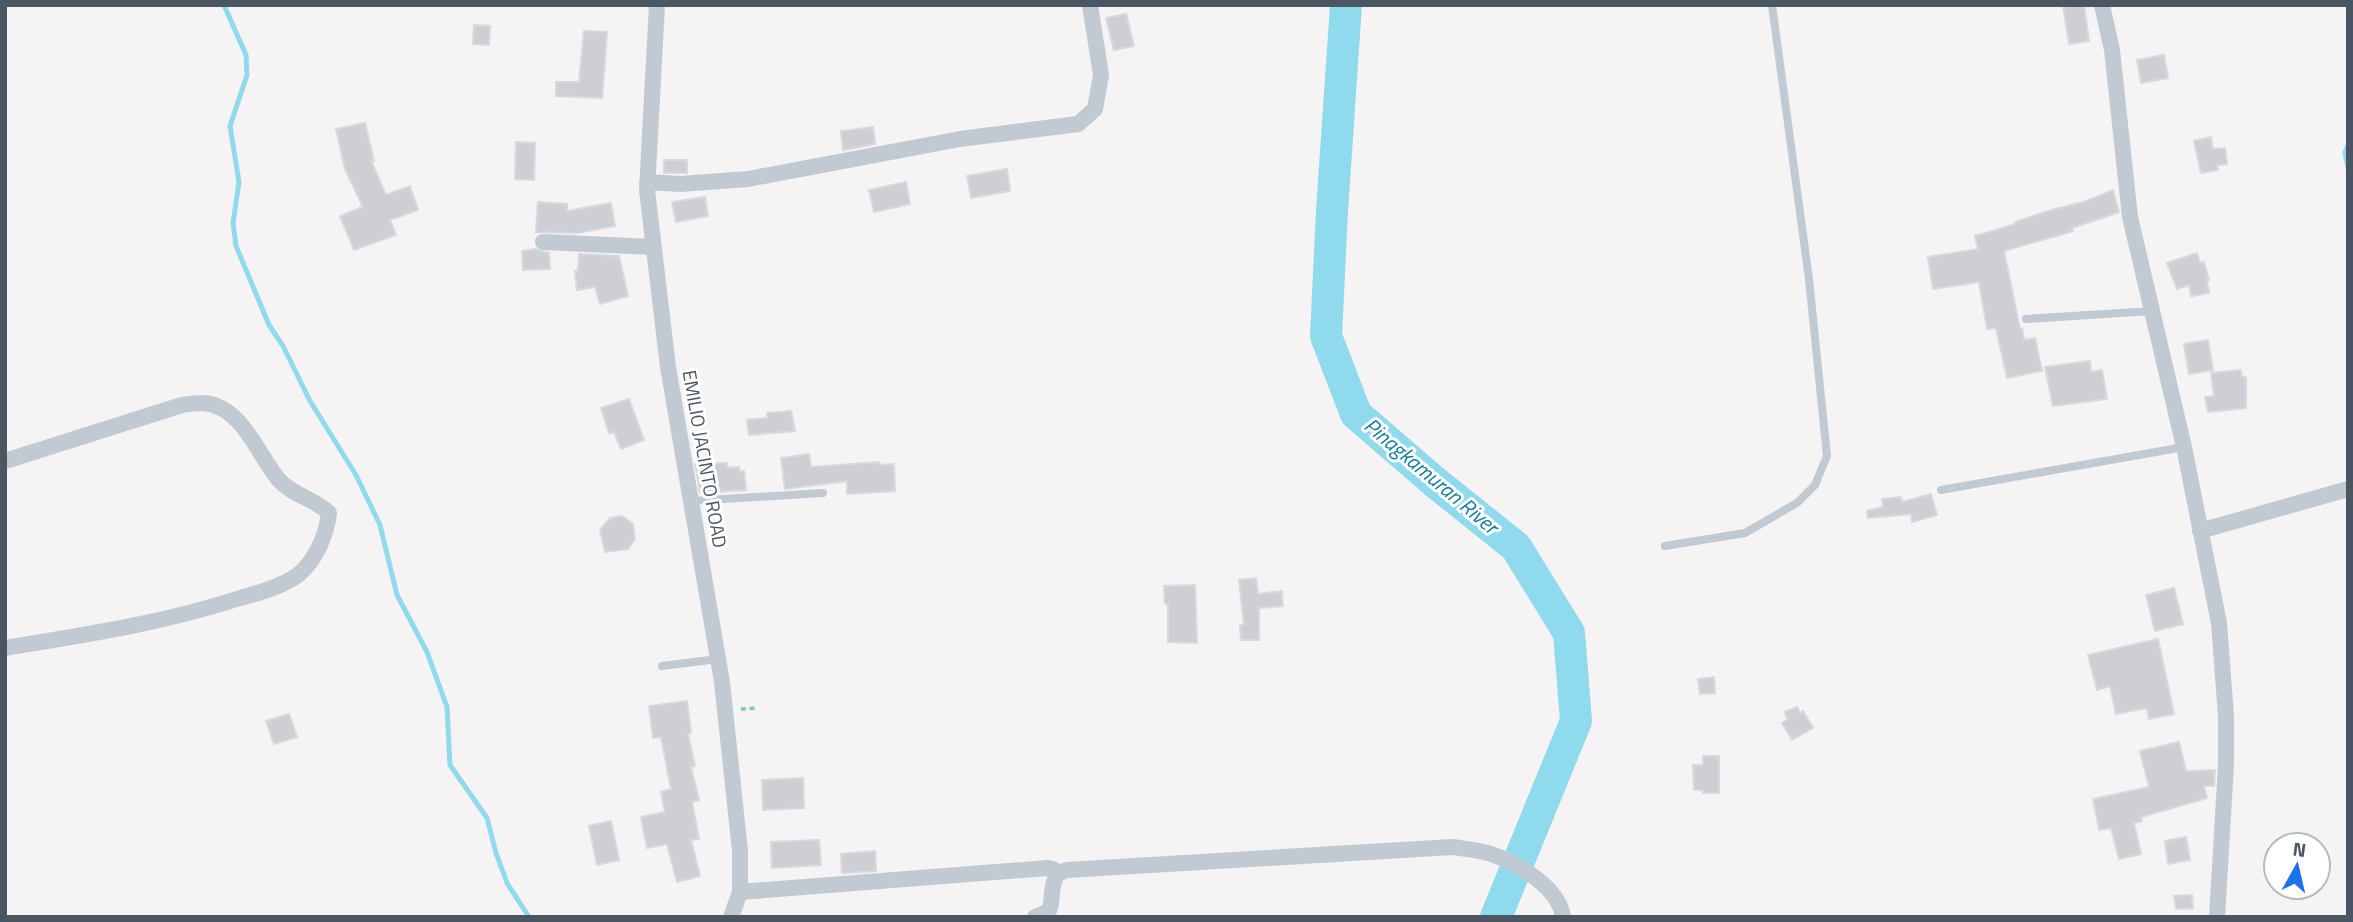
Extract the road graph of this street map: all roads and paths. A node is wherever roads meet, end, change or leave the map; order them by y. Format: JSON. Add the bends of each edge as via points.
{"nodes":[{"id":1,"x":657,"y":5,"type":"edge"},
{"id":2,"x":1090,"y":5,"type":"edge"},
{"id":3,"x":1772,"y":5,"type":"edge"},
{"id":4,"x":2102,"y":5,"type":"edge"},
{"id":5,"x":647,"y":182,"type":"junction"},
{"id":6,"x":543,"y":242,"type":"dead end"},
{"id":7,"x":654,"y":247,"type":"junction"},
{"id":8,"x":2152,"y":311,"type":"junction"},
{"id":9,"x":2026,"y":319,"type":"dead end"},
{"id":10,"x":2184,"y":447,"type":"junction"},
{"id":11,"x":5,"y":461,"type":"edge"},
{"id":12,"x":2348,"y":489,"type":"edge"},
{"id":13,"x":1941,"y":490,"type":"dead end"},
{"id":14,"x":823,"y":493,"type":"dead end"},
{"id":15,"x":691,"y":500,"type":"junction"},
{"id":16,"x":2200,"y":531,"type":"junction"},
{"id":17,"x":1665,"y":546,"type":"dead end"},
{"id":18,"x":5,"y":648,"type":"edge"},
{"id":19,"x":718,"y":659,"type":"junction"},
{"id":20,"x":662,"y":666,"type":"dead end"},
{"id":21,"x":1057,"y":874,"type":"junction"},
{"id":22,"x":740,"y":892,"type":"junction"},
{"id":23,"x":731,"y":917,"type":"edge"},
{"id":24,"x":1035,"y":917,"type":"edge"},
{"id":25,"x":1563,"y":917,"type":"edge"},
{"id":26,"x":2217,"y":917,"type":"edge"}],
"edges":[{"from":1,"to":5,"type":"street","name":"EMILIO JACINTO ROAD"},
{"from":2,"to":5,"type":"street","via":[[1101,75],[1095,109],[1078,124],[960,139],[748,179]]},
{"from":3,"to":17,"type":"lane","via":[[1828,456],[1815,485],[1797,503],[1745,533]]},
{"from":4,"to":8,"type":"street","via":[[2112,50],[2130,216]]},
{"from":5,"to":7,"type":"street","name":"EMILIO JACINTO ROAD"},
{"from":6,"to":7,"type":"street"},
{"from":7,"to":15,"type":"street","name":"EMILIO JACINTO ROAD","via":[[668,367]]},
{"from":8,"to":9,"type":"lane"},
{"from":8,"to":10,"type":"street"},
{"from":10,"to":13,"type":"lane"},
{"from":10,"to":16,"type":"street"},
{"from":11,"to":18,"type":"street","via":[[182,405],[206,403],[240,423],[280,481],[329,513],[327,528],[299,574],[266,590],[205,610]]},
{"from":12,"to":16,"type":"street"},
{"from":14,"to":15,"type":"lane"},
{"from":15,"to":19,"type":"street","name":"EMILIO JACINTO ROAD"},
{"from":16,"to":26,"type":"street","via":[[2219,623],[2226,716]]},
{"from":19,"to":20,"type":"lane"},
{"from":19,"to":22,"type":"street","name":"EMILIO JACINTO ROAD","via":[[740,851]]},
{"from":21,"to":22,"type":"street","via":[[1048,868]]},
{"from":21,"to":24,"type":"street","via":[[1049,911]]},
{"from":21,"to":25,"type":"street","via":[[1452,847],[1491,855],[1540,880],[1554,893]]},
{"from":22,"to":23,"type":"street","name":"EMILIO JACINTO ROAD"}]}
